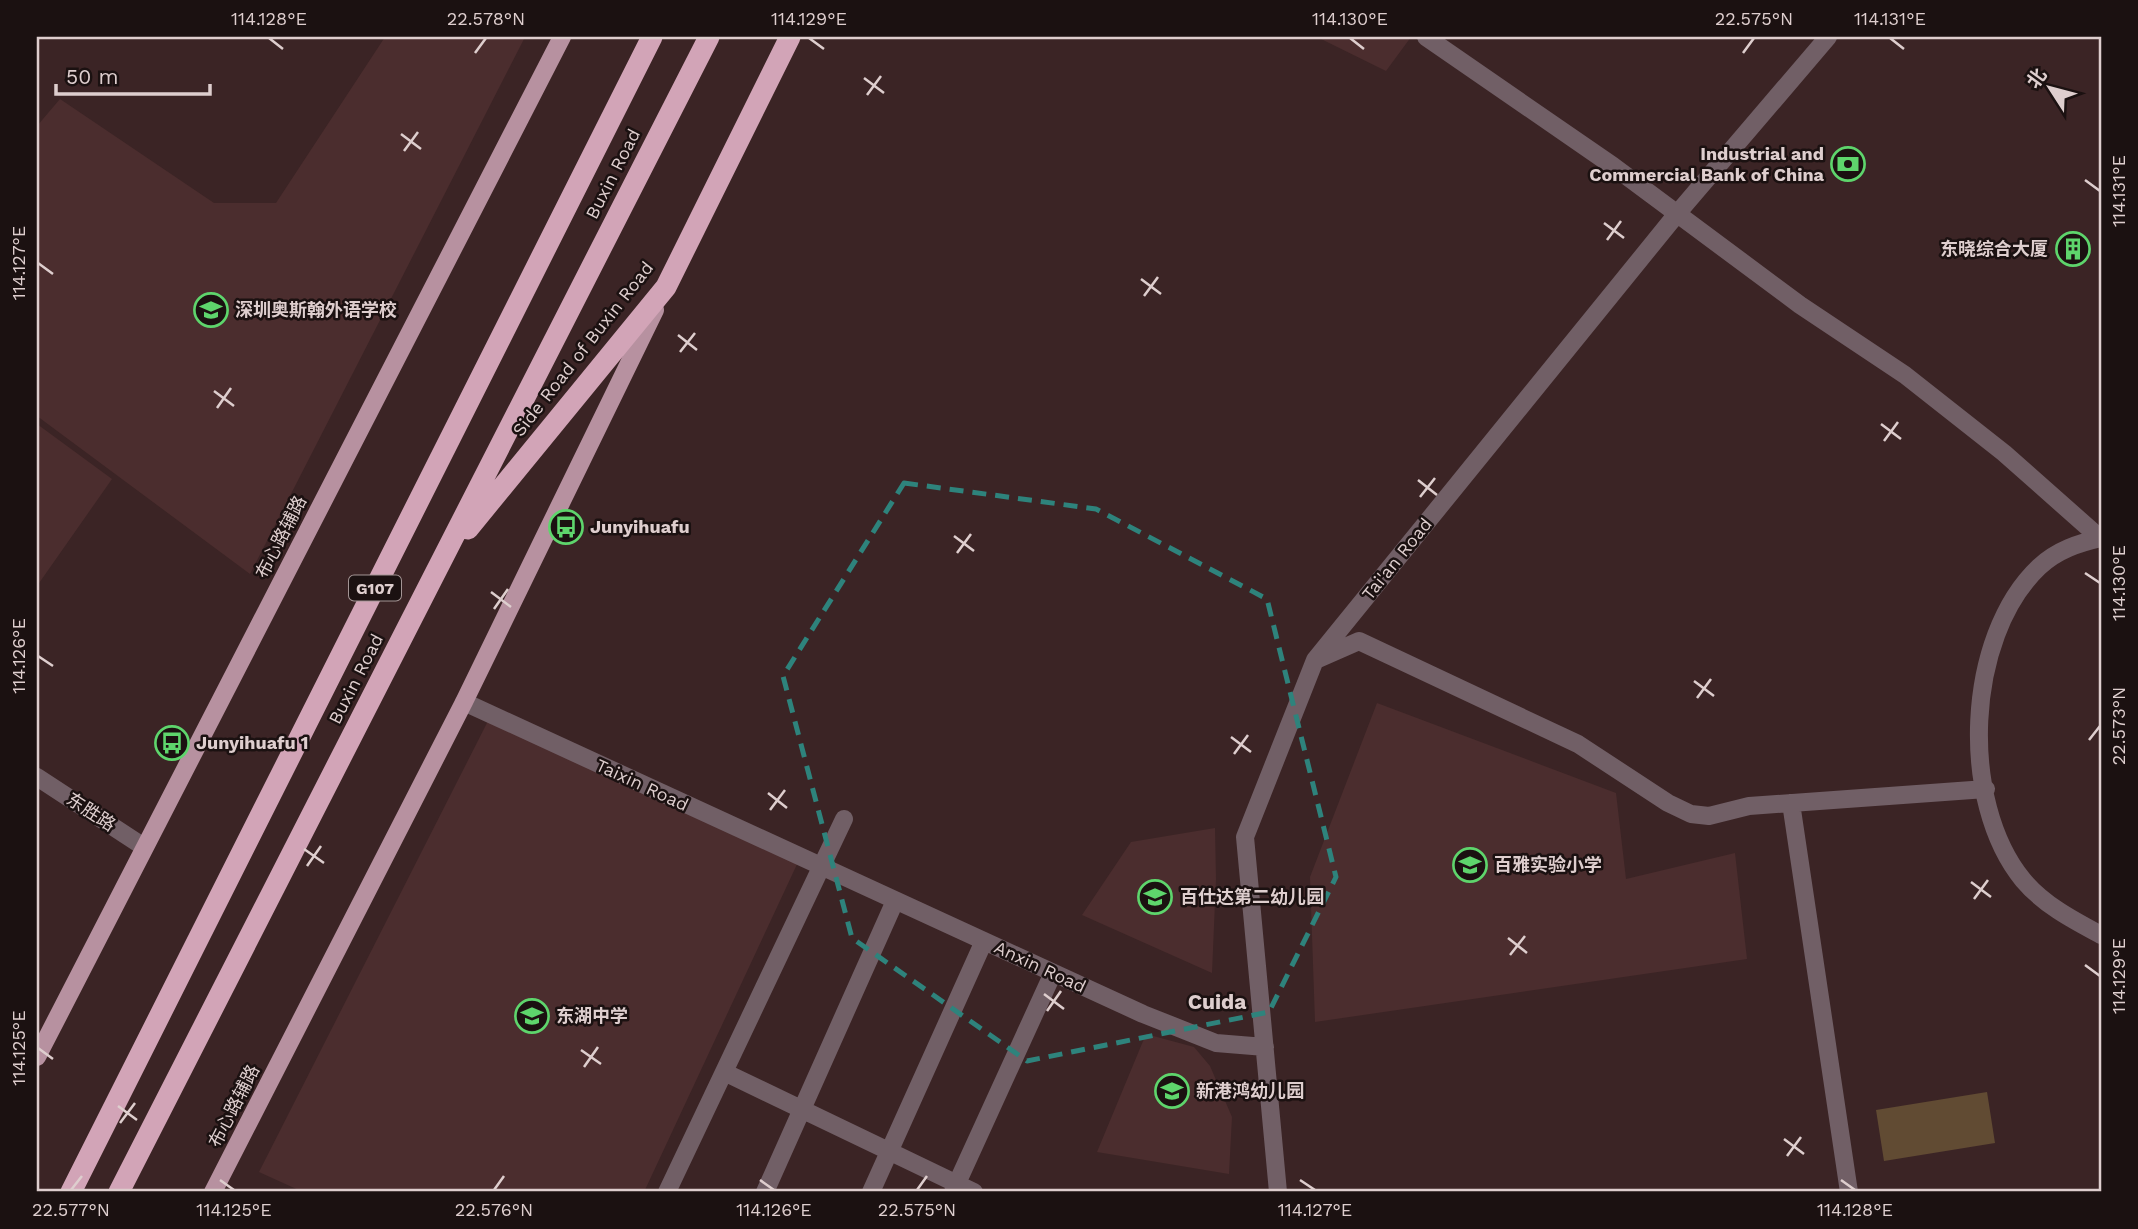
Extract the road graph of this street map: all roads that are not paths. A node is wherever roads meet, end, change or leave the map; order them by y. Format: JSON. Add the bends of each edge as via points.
{"nodes":[{"id":1,"x":562,"y":37,"type":"edge"},
{"id":2,"x":652,"y":37,"type":"edge"},
{"id":3,"x":709,"y":37,"type":"edge"},
{"id":4,"x":790,"y":37,"type":"edge"},
{"id":5,"x":1426,"y":37,"type":"edge"},
{"id":6,"x":1828,"y":37,"type":"edge"},
{"id":7,"x":1676,"y":215,"type":"junction"},
{"id":8,"x":666,"y":287,"type":"junction"},
{"id":9,"x":2101,"y":538,"type":"edge"},
{"id":10,"x":442,"y":560,"type":"junction"},
{"id":11,"x":1315,"y":660,"type":"junction"},
{"id":12,"x":464,"y":702,"type":"junction"},
{"id":13,"x":37,"y":777,"type":"edge"},
{"id":14,"x":1986,"y":789,"type":"junction"},
{"id":15,"x":1791,"y":803,"type":"junction"},
{"id":16,"x":844,"y":819,"type":"dead end"},
{"id":17,"x":144,"y":848,"type":"junction"},
{"id":18,"x":821,"y":867,"type":"junction"},
{"id":19,"x":895,"y":901,"type":"junction"},
{"id":20,"x":2101,"y":935,"type":"edge"},
{"id":21,"x":984,"y":941,"type":"junction"},
{"id":22,"x":1053,"y":973,"type":"junction"},
{"id":23,"x":1265,"y":1047,"type":"junction"},
{"id":24,"x":37,"y":1057,"type":"edge"},
{"id":25,"x":724,"y":1072,"type":"junction"},
{"id":26,"x":802,"y":1110,"type":"junction"},
{"id":27,"x":148,"y":1136,"type":"junction"},
{"id":28,"x":98,"y":1139,"type":"junction"},
{"id":29,"x":889,"y":1152,"type":"junction"},
{"id":30,"x":955,"y":1188,"type":"edge"},
{"id":31,"x":56,"y":1192,"type":"edge"},
{"id":32,"x":71,"y":1192,"type":"edge"},
{"id":33,"x":119,"y":1192,"type":"edge"},
{"id":34,"x":135,"y":1192,"type":"edge"},
{"id":35,"x":213,"y":1192,"type":"edge"},
{"id":36,"x":667,"y":1192,"type":"edge"},
{"id":37,"x":765,"y":1192,"type":"edge"},
{"id":38,"x":871,"y":1192,"type":"edge"},
{"id":39,"x":974,"y":1192,"type":"edge"},
{"id":40,"x":1278,"y":1192,"type":"edge"},
{"id":41,"x":1849,"y":1192,"type":"edge"}],
"edges":[{"from":1,"to":17,"type":"main road","name":"布心路辅路"},
{"from":2,"to":28,"type":"highway","name":"Buxin Road","number":"G107"},
{"from":3,"to":10,"type":"highway","name":"Buxin Road"},
{"from":4,"to":8,"type":"highway","name":"Side Road of Buxin Road","number":"G107"},
{"from":5,"to":7,"type":"street"},
{"from":6,"to":7,"type":"street","name":"Tai'an Road"},
{"from":7,"to":9,"type":"street","via":[[1905,375]]},
{"from":7,"to":11,"type":"street","name":"Tai'an Road"},
{"from":8,"to":10,"type":"highway","name":"Side Road of Buxin Road","number":"G107"},
{"from":8,"to":12,"type":"main road","name":"布心路辅路"},
{"from":9,"to":14,"type":"street","via":[[2072,545],[2040,566],[2003,620],[1980,695]]},
{"from":10,"to":27,"type":"highway","name":"Buxin Road","number":"G107"},
{"from":11,"to":15,"type":"street","via":[[1359,640],[1578,744],[1691,814],[1709,816],[1749,806]]},
{"from":11,"to":23,"type":"street","name":"Tai'an Road","via":[[1245,837]]},
{"from":12,"to":18,"type":"street","name":"Taixin Road"},
{"from":12,"to":35,"type":"main road","name":"布心路辅路"},
{"from":13,"to":17,"type":"street","name":"东胜路"},
{"from":14,"to":15,"type":"street"},
{"from":14,"to":20,"type":"street","via":[[1993,823],[2023,879],[2067,917]]},
{"from":15,"to":41,"type":"street"},
{"from":16,"to":18,"type":"street"},
{"from":17,"to":24,"type":"main road","name":"布心路辅路"},
{"from":18,"to":19,"type":"street","name":"Anxin Road"},
{"from":18,"to":25,"type":"street"},
{"from":19,"to":21,"type":"street","name":"Anxin Road"},
{"from":19,"to":26,"type":"street"},
{"from":21,"to":22,"type":"street","name":"Anxin Road"},
{"from":21,"to":29,"type":"street"},
{"from":22,"to":23,"type":"street","name":"Anxin Road","via":[[1198,1037],[1229,1046]]},
{"from":22,"to":30,"type":"street"},
{"from":23,"to":40,"type":"street","name":"Tai'an Road"},
{"from":25,"to":26,"type":"street"},
{"from":25,"to":36,"type":"street"},
{"from":26,"to":29,"type":"street"},
{"from":26,"to":37,"type":"street"},
{"from":27,"to":33,"type":"highway","name":"Buxin Road","number":"G107"},
{"from":27,"to":34,"type":"highway"},
{"from":28,"to":31,"type":"highway"},
{"from":28,"to":32,"type":"highway","name":"Buxin Road","number":"G107"},
{"from":29,"to":30,"type":"street"},
{"from":29,"to":38,"type":"street"},
{"from":30,"to":39,"type":"street"}]}
